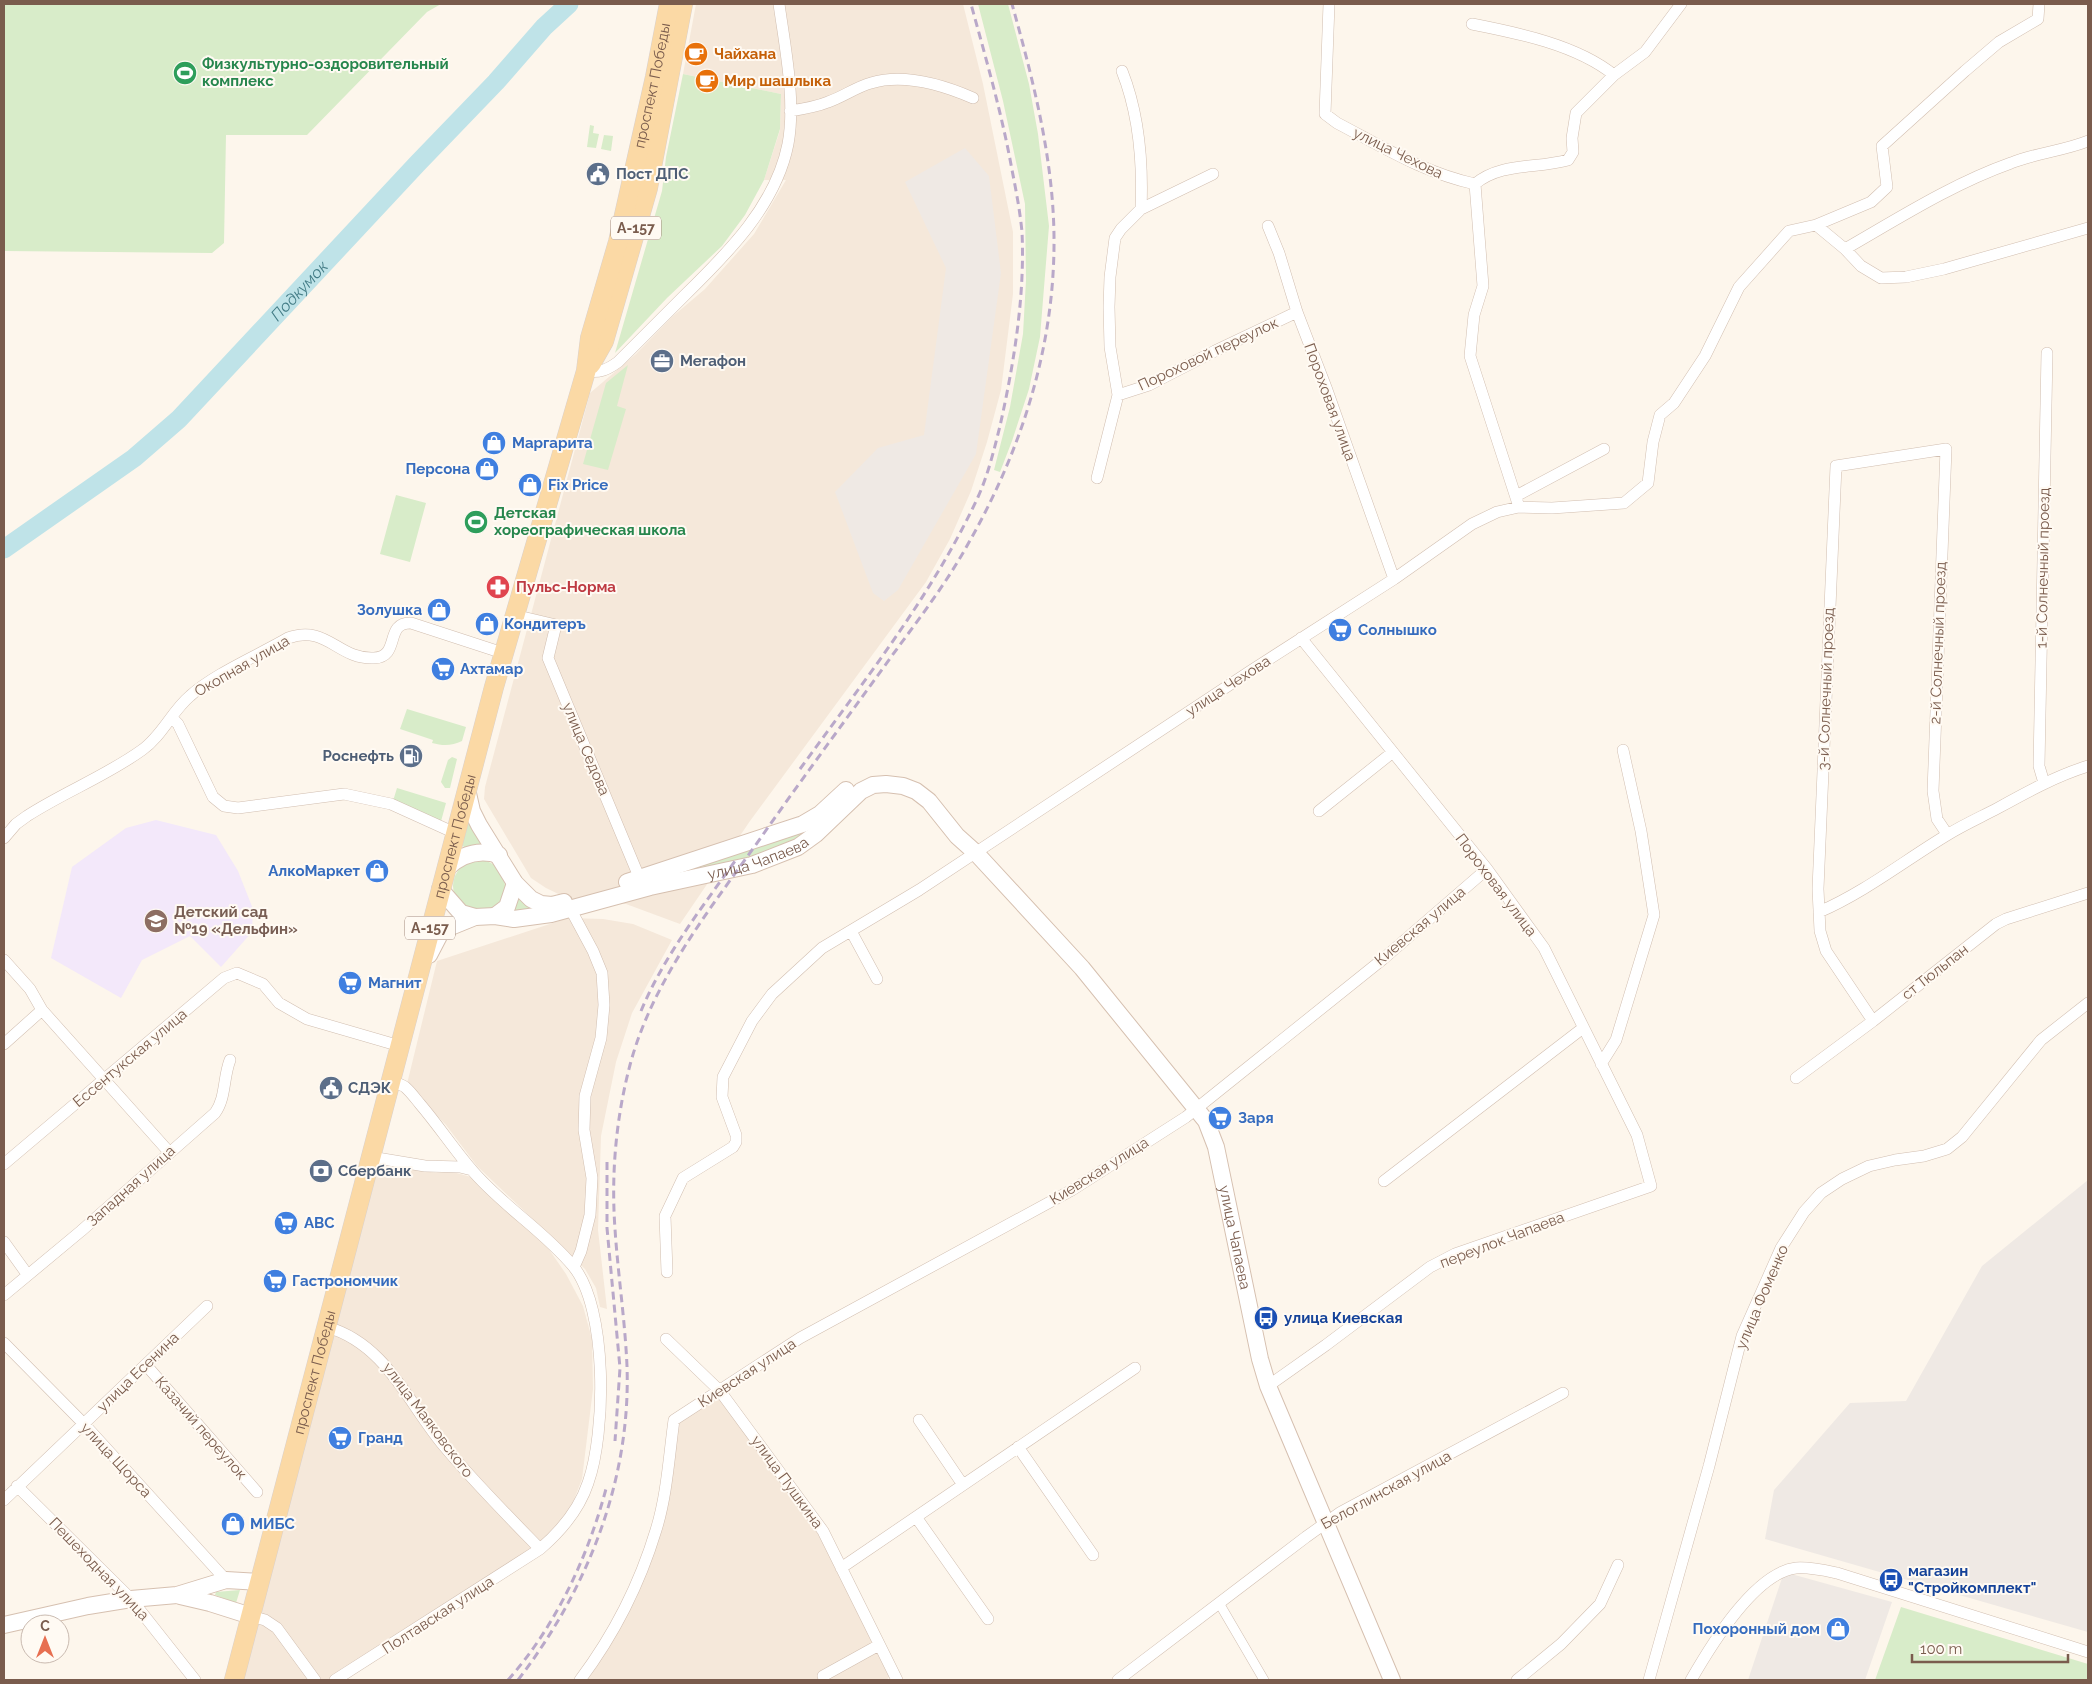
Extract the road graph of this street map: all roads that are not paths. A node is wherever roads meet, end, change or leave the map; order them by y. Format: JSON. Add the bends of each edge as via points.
{"nodes":[{"id":1,"x":669,"y":4,"type":"edge"},
{"id":2,"x":683,"y":4,"type":"edge"},
{"id":3,"x":779,"y":4,"type":"edge"},
{"id":4,"x":1329,"y":4,"type":"edge"},
{"id":5,"x":1681,"y":4,"type":"edge"},
{"id":6,"x":2039,"y":4,"type":"edge"},
{"id":7,"x":1472,"y":24,"type":"dead end"},
{"id":8,"x":1122,"y":71,"type":"dead end"},
{"id":9,"x":1614,"y":75,"type":"junction"},
{"id":10,"x":662,"y":79,"type":"junction"},
{"id":11,"x":974,"y":98,"type":"dead end"},
{"id":12,"x":790,"y":111,"type":"junction"},
{"id":13,"x":2088,"y":141,"type":"edge"},
{"id":14,"x":1213,"y":174,"type":"dead end"},
{"id":15,"x":1475,"y":184,"type":"junction"},
{"id":16,"x":1140,"y":209,"type":"junction"},
{"id":17,"x":1816,"y":225,"type":"junction"},
{"id":18,"x":1268,"y":226,"type":"dead end"},
{"id":19,"x":2088,"y":228,"type":"edge"},
{"id":20,"x":1845,"y":249,"type":"junction"},
{"id":21,"x":1297,"y":312,"type":"junction"},
{"id":22,"x":2047,"y":353,"type":"dead end"},
{"id":23,"x":586,"y":371,"type":"junction"},
{"id":24,"x":1118,"y":395,"type":"junction"},
{"id":25,"x":1604,"y":449,"type":"dead end"},
{"id":26,"x":1946,"y":449,"type":"joint"},
{"id":27,"x":1097,"y":478,"type":"dead end"},
{"id":28,"x":1518,"y":502,"type":"junction"},
{"id":29,"x":1394,"y":579,"type":"junction"},
{"id":30,"x":514,"y":615,"type":"junction"},
{"id":31,"x":1302,"y":638,"type":"junction"},
{"id":32,"x":503,"y":653,"type":"junction"},
{"id":33,"x":172,"y":718,"type":"junction"},
{"id":34,"x":1623,"y":750,"type":"dead end"},
{"id":35,"x":1393,"y":752,"type":"junction"},
{"id":36,"x":2088,"y":766,"type":"edge"},
{"id":37,"x":2044,"y":783,"type":"junction"},
{"id":38,"x":467,"y":789,"type":"junction"},
{"id":39,"x":1319,"y":811,"type":"dead end"},
{"id":40,"x":455,"y":833,"type":"junction"},
{"id":41,"x":1948,"y":834,"type":"junction"},
{"id":42,"x":4,"y":838,"type":"edge"},
{"id":43,"x":976,"y":853,"type":"junction"},
{"id":44,"x":499,"y":855,"type":"junction"},
{"id":45,"x":446,"y":869,"type":"junction"},
{"id":46,"x":1487,"y":869,"type":"junction"},
{"id":47,"x":637,"y":872,"type":"dead end"},
{"id":48,"x":515,"y":883,"type":"junction"},
{"id":49,"x":440,"y":889,"type":"junction"},
{"id":50,"x":2088,"y":893,"type":"edge"},
{"id":51,"x":571,"y":910,"type":"junction"},
{"id":52,"x":1819,"y":912,"type":"junction"},
{"id":53,"x":495,"y":916,"type":"junction"},
{"id":54,"x":475,"y":917,"type":"junction"},
{"id":55,"x":852,"y":931,"type":"junction"},
{"id":56,"x":4,"y":960,"type":"edge"},
{"id":57,"x":420,"y":967,"type":"junction"},
{"id":58,"x":878,"y":978,"type":"dead end"},
{"id":59,"x":2088,"y":1004,"type":"edge"},
{"id":60,"x":42,"y":1010,"type":"junction"},
{"id":61,"x":1873,"y":1021,"type":"junction"},
{"id":62,"x":1583,"y":1028,"type":"junction"},
{"id":63,"x":4,"y":1044,"type":"edge"},
{"id":64,"x":400,"y":1046,"type":"junction"},
{"id":65,"x":230,"y":1060,"type":"dead end"},
{"id":66,"x":1601,"y":1064,"type":"junction"},
{"id":67,"x":1796,"y":1078,"type":"dead end"},
{"id":68,"x":106,"y":1080,"type":"junction"},
{"id":69,"x":390,"y":1082,"type":"junction"},
{"id":70,"x":1196,"y":1109,"type":"junction"},
{"id":71,"x":169,"y":1152,"type":"junction"},
{"id":72,"x":371,"y":1156,"type":"junction"},
{"id":73,"x":4,"y":1164,"type":"edge"},
{"id":74,"x":472,"y":1170,"type":"junction"},
{"id":75,"x":1384,"y":1181,"type":"dead end"},
{"id":76,"x":1651,"y":1186,"type":"joint"},
{"id":77,"x":4,"y":1242,"type":"edge"},
{"id":78,"x":574,"y":1267,"type":"junction"},
{"id":79,"x":667,"y":1272,"type":"dead end"},
{"id":80,"x":27,"y":1274,"type":"junction"},
{"id":81,"x":4,"y":1295,"type":"edge"},
{"id":82,"x":207,"y":1306,"type":"dead end"},
{"id":83,"x":327,"y":1327,"type":"junction"},
{"id":84,"x":666,"y":1339,"type":"dead end"},
{"id":85,"x":4,"y":1343,"type":"edge"},
{"id":86,"x":146,"y":1364,"type":"junction"},
{"id":87,"x":1135,"y":1368,"type":"dead end"},
{"id":88,"x":1268,"y":1386,"type":"junction"},
{"id":89,"x":720,"y":1391,"type":"junction"},
{"id":90,"x":1563,"y":1394,"type":"dead end"},
{"id":91,"x":919,"y":1420,"type":"dead end"},
{"id":92,"x":84,"y":1424,"type":"junction"},
{"id":93,"x":1018,"y":1447,"type":"junction"},
{"id":94,"x":964,"y":1485,"type":"junction"},
{"id":95,"x":17,"y":1486,"type":"junction"},
{"id":96,"x":257,"y":1492,"type":"dead end"},
{"id":97,"x":4,"y":1500,"type":"edge"},
{"id":98,"x":916,"y":1517,"type":"junction"},
{"id":99,"x":1325,"y":1522,"type":"junction"},
{"id":100,"x":540,"y":1549,"type":"junction"},
{"id":101,"x":1093,"y":1555,"type":"dead end"},
{"id":102,"x":1618,"y":1565,"type":"dead end"},
{"id":103,"x":841,"y":1568,"type":"junction"},
{"id":104,"x":226,"y":1580,"type":"junction"},
{"id":105,"x":260,"y":1582,"type":"junction"},
{"id":106,"x":177,"y":1595,"type":"junction"},
{"id":107,"x":131,"y":1599,"type":"junction"},
{"id":108,"x":1220,"y":1603,"type":"junction"},
{"id":109,"x":251,"y":1616,"type":"junction"},
{"id":110,"x":988,"y":1619,"type":"dead end"},
{"id":111,"x":4,"y":1625,"type":"edge"},
{"id":112,"x":879,"y":1645,"type":"junction"},
{"id":113,"x":2088,"y":1652,"type":"edge"},
{"id":114,"x":823,"y":1676,"type":"dead end"},
{"id":115,"x":195,"y":1680,"type":"edge"},
{"id":116,"x":234,"y":1680,"type":"edge"},
{"id":117,"x":315,"y":1680,"type":"edge"},
{"id":118,"x":335,"y":1680,"type":"edge"},
{"id":119,"x":580,"y":1680,"type":"edge"},
{"id":120,"x":895,"y":1680,"type":"edge"},
{"id":121,"x":1118,"y":1680,"type":"edge"},
{"id":122,"x":1264,"y":1680,"type":"edge"},
{"id":123,"x":1392,"y":1680,"type":"edge"},
{"id":124,"x":1517,"y":1680,"type":"edge"},
{"id":125,"x":1649,"y":1680,"type":"edge"},
{"id":126,"x":1691,"y":1680,"type":"edge"}],
"edges":[{"from":1,"to":10,"type":"main road","name":"проспект Победы","number":"А-157"},
{"from":2,"to":10,"type":"main road","name":"проспект Победы","number":"А-157"},
{"from":3,"to":12,"type":"street"},
{"from":4,"to":15,"type":"street","name":"улица Чехова","via":[[1326,114],[1337,123],[1421,167],[1447,178]]},
{"from":5,"to":9,"type":"street","via":[[1645,52]]},
{"from":6,"to":17,"type":"street","via":[[2038,19],[1992,48],[1882,146],[1887,187],[1871,202]]},
{"from":7,"to":9,"type":"street","via":[[1511,32],[1569,51],[1601,65]]},
{"from":8,"to":16,"type":"street","via":[[1130,91],[1140,150]]},
{"from":9,"to":15,"type":"street","via":[[1576,113],[1573,152],[1568,160],[1510,168],[1485,175]]},
{"from":10,"to":23,"type":"main road","name":"проспект Победы","number":"А-157","via":[[590,338]]},
{"from":11,"to":12,"type":"street","via":[[929,84],[889,80],[871,83],[828,102]]},
{"from":12,"to":23,"type":"street","via":[[788,143],[779,173],[743,234],[618,362],[608,369]]},
{"from":13,"to":20,"type":"street","via":[[2067,150],[2012,162],[1945,192]]},
{"from":14,"to":16,"type":"street","name":"Пороховой переулок"},
{"from":15,"to":28,"type":"street","via":[[1483,286],[1474,315],[1470,356]]},
{"from":16,"to":24,"type":"street","name":"Пороховой переулок","via":[[1115,238],[1110,277],[1110,347]]},
{"from":17,"to":20,"type":"street"},
{"from":17,"to":28,"type":"street","name":"улица Чехова","via":[[1789,231],[1739,287],[1705,356],[1674,403],[1660,416],[1648,483],[1624,503],[1552,508]]},
{"from":18,"to":21,"type":"street","name":"Пороховая улица"},
{"from":19,"to":20,"type":"street","via":[[1906,277],[1881,278],[1862,266]]},
{"from":21,"to":24,"type":"street","name":"Пороховой переулок","via":[[1149,385]]},
{"from":21,"to":29,"type":"street","name":"Пороховая улица"},
{"from":22,"to":37,"type":"street","name":"1-й Солнечный проезд","via":[[2039,766]]},
{"from":23,"to":30,"type":"main road","name":"проспект Победы","number":"А-157"},
{"from":24,"to":27,"type":"street","name":"Пороховой переулок"},
{"from":25,"to":28,"type":"street","name":"улица Чехова"},
{"from":26,"to":41,"type":"street","name":"2-й Солнечный проезд","via":[[1933,791],[1937,819]]},
{"from":26,"to":52,"type":"street","name":"3-й Солнечный проезд","via":[[1836,466]]},
{"from":28,"to":29,"type":"street","name":"улица Чехова","via":[[1472,524]]},
{"from":29,"to":31,"type":"street","name":"улица Чехова"},
{"from":30,"to":32,"type":"main road","name":"проспект Победы","number":"А-157"},
{"from":30,"to":47,"type":"street","name":"улица Седова","via":[[556,625],[548,658]]},
{"from":31,"to":35,"type":"street","name":"Пороховая улица"},
{"from":31,"to":43,"type":"street","name":"улица Чехова"},
{"from":32,"to":33,"type":"street","name":"Окопная улица","via":[[411,623],[403,623],[396,628],[391,647],[384,656],[374,658],[343,652],[317,636],[301,634],[288,638],[202,686],[182,703]]},
{"from":32,"to":38,"type":"main road","name":"проспект Победы","number":"А-157"},
{"from":33,"to":40,"type":"street","via":[[178,724],[213,797],[224,806],[238,808],[344,794],[392,804]]},
{"from":33,"to":42,"type":"street","via":[[137,754],[34,811]]},
{"from":34,"to":66,"type":"street","via":[[1641,831],[1654,914],[1616,1040]]},
{"from":35,"to":39,"type":"street"},
{"from":35,"to":46,"type":"street","name":"Пороховая улица"},
{"from":36,"to":37,"type":"street"},
{"from":37,"to":41,"type":"street"},
{"from":38,"to":40,"type":"main road","name":"проспект Победы","number":"А-157"},
{"from":38,"to":44,"type":"main road","name":"улица Чапаева","via":[[476,818]]},
{"from":40,"to":45,"type":"main road","name":"проспект Победы","number":"А-157"},
{"from":41,"to":52,"type":"street","via":[[1884,877]]},
{"from":43,"to":48,"type":"main road","name":"улица Чапаева","via":[[964,831],[921,783],[907,777],[876,775],[847,789],[820,814],[803,824],[568,902],[541,904]]},
{"from":43,"to":51,"type":"main road","name":"улица Чапаева","via":[[916,791],[886,784],[861,791],[798,847],[752,865],[650,886]]},
{"from":43,"to":55,"type":"street","name":"улица Чехова"},
{"from":43,"to":70,"type":"main road","name":"улица Чапаева","via":[[1082,968]]},
{"from":44,"to":45,"type":"main road","via":[[477,852],[461,856]]},
{"from":44,"to":48,"type":"main road","name":"улица Чапаева"},
{"from":45,"to":49,"type":"main road","name":"проспект Победы","number":"А-157"},
{"from":46,"to":62,"type":"street","name":"Пороховая улица","via":[[1544,948]]},
{"from":46,"to":70,"type":"street","name":"Киевская улица","via":[[1383,959]]},
{"from":48,"to":53,"type":"main road","via":[[507,906]]},
{"from":49,"to":54,"type":"main road","via":[[461,913]]},
{"from":49,"to":57,"type":"main road","name":"проспект Победы","number":"А-157"},
{"from":50,"to":61,"type":"street","name":"ст Тюльпан","via":[[1996,924]]},
{"from":51,"to":53,"type":"main road","name":"улица Чапаева","via":[[514,919]]},
{"from":51,"to":78,"type":"street","via":[[602,973],[604,1005],[601,1038],[586,1096],[584,1130],[592,1178],[590,1215]]},
{"from":52,"to":61,"type":"street","name":"3-й Солнечный проезд","via":[[1826,951]]},
{"from":53,"to":54,"type":"main road","name":"улица Чапаева"},
{"from":54,"to":57,"type":"main road","name":"улица Чапаева","via":[[440,934]]},
{"from":55,"to":58,"type":"street"},
{"from":55,"to":79,"type":"street","name":"улица Чехова","via":[[822,948],[772,994],[737,1048],[723,1077],[722,1097],[736,1142],[683,1178],[665,1216]]},
{"from":56,"to":60,"type":"street","via":[[30,989]]},
{"from":57,"to":64,"type":"main road","name":"проспект Победы","number":"А-157"},
{"from":59,"to":125,"type":"street","name":"улица Фоменко","via":[[2041,1040],[1962,1137],[1947,1149],[1869,1166],[1821,1193],[1804,1212],[1781,1248],[1742,1336]]},
{"from":60,"to":63,"type":"street"},
{"from":60,"to":68,"type":"street"},
{"from":61,"to":67,"type":"street","name":"ст Тюльпан"},
{"from":62,"to":66,"type":"street","name":"Пороховая улица"},
{"from":62,"to":75,"type":"street"},
{"from":64,"to":68,"type":"street","name":"Ессентукская улица","via":[[302,1017],[279,1002],[263,984],[236,973],[224,978]]},
{"from":64,"to":69,"type":"main road","name":"проспект Победы","number":"А-157"},
{"from":65,"to":71,"type":"street","name":"Западная улица","via":[[220,1106]]},
{"from":66,"to":76,"type":"street","name":"Пороховая улица","via":[[1637,1135]]},
{"from":68,"to":71,"type":"street"},
{"from":68,"to":73,"type":"street","name":"Ессентукская улица"},
{"from":69,"to":72,"type":"main road","name":"проспект Победы","number":"А-157"},
{"from":69,"to":74,"type":"street","via":[[404,1086]]},
{"from":70,"to":88,"type":"main road","name":"улица Чапаева","via":[[1206,1120],[1216,1147]]},
{"from":70,"to":89,"type":"street","name":"Киевская улица","via":[[1072,1190],[800,1338]]},
{"from":71,"to":80,"type":"street","name":"Западная улица","via":[[81,1231]]},
{"from":72,"to":74,"type":"street"},
{"from":72,"to":83,"type":"main road","name":"проспект Победы","number":"А-157"},
{"from":74,"to":78,"type":"street"},
{"from":76,"to":88,"type":"street","name":"переулок Чапаева","via":[[1455,1254],[1430,1267]]},
{"from":77,"to":80,"type":"street"},
{"from":78,"to":100,"type":"street","name":"Полтавская улица","via":[[596,1321],[600,1349],[595,1456],[578,1504],[558,1534]]},
{"from":80,"to":81,"type":"street","name":"Западная улица"},
{"from":82,"to":86,"type":"street","name":"улица Есенина"},
{"from":83,"to":100,"type":"street","name":"улица Маяковского","via":[[362,1343],[378,1356],[442,1444]]},
{"from":83,"to":105,"type":"main road","name":"проспект Победы","number":"А-157"},
{"from":84,"to":89,"type":"street","name":"улица Пушкина"},
{"from":85,"to":92,"type":"street","name":"улица Щорса"},
{"from":86,"to":92,"type":"street","name":"улица Есенина"},
{"from":86,"to":96,"type":"street","name":"Казачий переулок"},
{"from":87,"to":93,"type":"street"},
{"from":88,"to":99,"type":"main road","name":"улица Чапаева"},
{"from":89,"to":103,"type":"street","name":"улица Пушкина","via":[[823,1531]]},
{"from":89,"to":119,"type":"street","name":"Киевская улица","via":[[674,1420],[657,1529],[631,1597]]},
{"from":90,"to":99,"type":"street","name":"Белоглинская улица"},
{"from":91,"to":94,"type":"street"},
{"from":92,"to":95,"type":"street","name":"улица Есенина"},
{"from":92,"to":104,"type":"street","name":"улица Щорса"},
{"from":93,"to":94,"type":"street"},
{"from":93,"to":101,"type":"street"},
{"from":94,"to":98,"type":"street"},
{"from":95,"to":97,"type":"street","name":"улица Есенина"},
{"from":95,"to":107,"type":"street","name":"Пешеходная улица"},
{"from":98,"to":103,"type":"street"},
{"from":98,"to":110,"type":"street"},
{"from":99,"to":108,"type":"street","name":"Белоглинская улица"},
{"from":99,"to":123,"type":"main road","name":"улица Чапаева"},
{"from":100,"to":118,"type":"street","name":"Полтавская улица"},
{"from":102,"to":124,"type":"street","via":[[1600,1604],[1561,1644]]},
{"from":103,"to":112,"type":"street","name":"улица Пушкина"},
{"from":104,"to":105,"type":"main road"},
{"from":104,"to":106,"type":"main road"},
{"from":105,"to":109,"type":"main road","name":"проспект Победы","number":"А-157"},
{"from":106,"to":107,"type":"main road"},
{"from":106,"to":109,"type":"main road"},
{"from":107,"to":111,"type":"main road"},
{"from":107,"to":115,"type":"street","name":"Пешеходная улица"},
{"from":108,"to":121,"type":"street","name":"Белоглинская улица"},
{"from":108,"to":122,"type":"street"},
{"from":109,"to":116,"type":"main road","name":"проспект Победы","number":"А-157"},
{"from":109,"to":117,"type":"street","via":[[277,1628]]},
{"from":112,"to":114,"type":"street"},
{"from":112,"to":120,"type":"street","name":"улица Пушкина"},
{"from":113,"to":126,"type":"street","via":[[1837,1573],[1794,1568],[1777,1574],[1736,1612]]}]}
